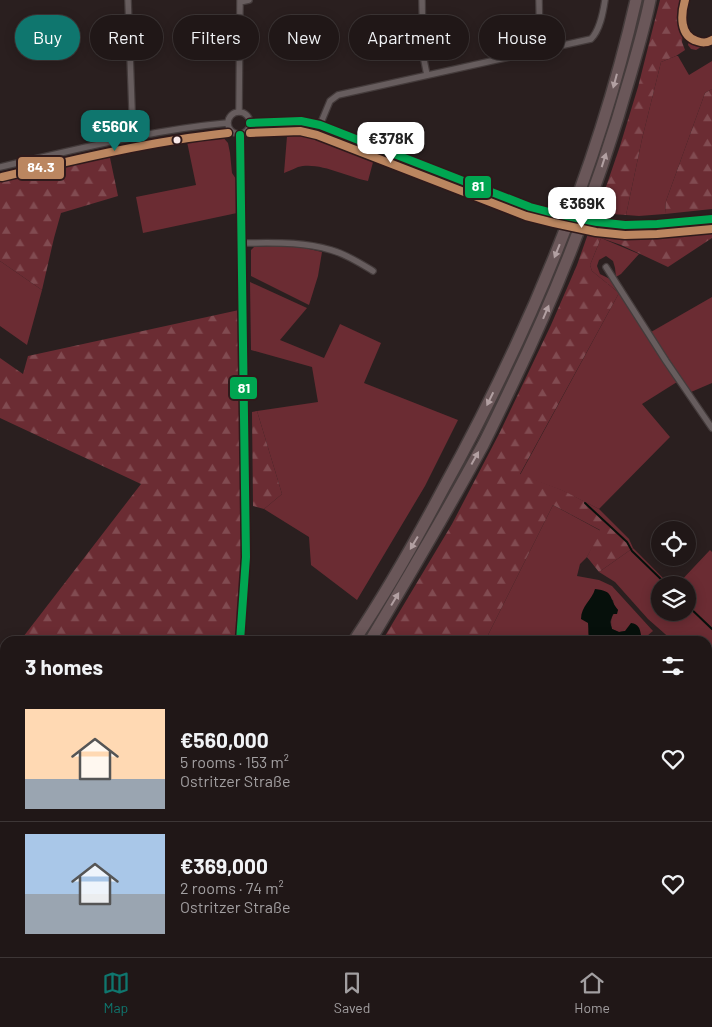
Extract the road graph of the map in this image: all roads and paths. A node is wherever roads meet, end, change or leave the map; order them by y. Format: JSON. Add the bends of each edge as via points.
{"nodes":[{"id":1,"x":128,"y":0,"type":"edge"},
{"id":2,"x":249,"y":0,"type":"edge"},
{"id":3,"x":422,"y":0,"type":"edge"},
{"id":4,"x":539,"y":0,"type":"edge"},
{"id":5,"x":605,"y":0,"type":"edge"},
{"id":6,"x":636,"y":0,"type":"edge"},
{"id":7,"x":650,"y":0,"type":"edge"},
{"id":8,"x":240,"y":1,"type":"edge"},
{"id":9,"x":539,"y":15,"type":"edge"},
{"id":10,"x":565,"y":45,"type":"edge"},
{"id":11,"x":495,"y":60,"type":"edge"},
{"id":12,"x":428,"y":75,"type":"junction"},
{"id":13,"x":239,"y":112,"type":"junction"},
{"id":14,"x":227,"y":123,"type":"junction"},
{"id":15,"x":250,"y":123,"type":"junction"},
{"id":16,"x":320,"y":125,"type":"junction"},
{"id":17,"x":240,"y":135,"type":"junction"},
{"id":18,"x":133,"y":137,"type":"junction"},
{"id":19,"x":0,"y":167,"type":"edge"},
{"id":20,"x":712,"y":219,"type":"edge"},
{"id":21,"x":241,"y":243,"type":"junction"},
{"id":22,"x":606,"y":267,"type":"dead end"},
{"id":23,"x":373,"y":271,"type":"dead end"},
{"id":24,"x":712,"y":428,"type":"edge"},
{"id":25,"x":240,"y":636,"type":"edge"},
{"id":26,"x":357,"y":636,"type":"edge"},
{"id":27,"x":373,"y":636,"type":"edge"}],
"edges":[{"from":1,"to":18,"type":"street"},
{"from":2,"to":8,"type":"street"},
{"from":3,"to":12,"type":"street","via":[[423,54]]},
{"from":4,"to":9,"type":"street"},
{"from":5,"to":10,"type":"street","via":[[596,35]]},
{"from":6,"to":26,"type":"highway","one_way":true,"via":[[610,98],[584,178],[520,338],[472,437],[417,538]]},
{"from":27,"to":7,"type":"highway","one_way":true,"via":[[479,451],[533,342],[596,185],[620,113]]},
{"from":8,"to":13,"type":"street"},
{"from":11,"to":12,"type":"street"},
{"from":12,"to":16,"type":"street","via":[[338,95],[330,101]]},
{"from":13,"to":14,"type":"street","via":[[232,114]]},
{"from":13,"to":15,"type":"street","via":[[246,114]]},
{"from":14,"to":17,"type":"street","via":[[231,132]]},
{"from":14,"to":18,"type":"street"},
{"from":15,"to":16,"type":"street"},
{"from":15,"to":17,"type":"street","via":[[249,130]]},
{"from":16,"to":20,"type":"street","bridge":true,"via":[[530,207],[609,223],[640,225]]},
{"from":17,"to":21,"type":"street"},
{"from":18,"to":19,"type":"street"},
{"from":21,"to":23,"type":"street","via":[[308,244],[340,253]]},
{"from":21,"to":25,"type":"street","via":[[246,557]]},
{"from":22,"to":24,"type":"street"}]}
